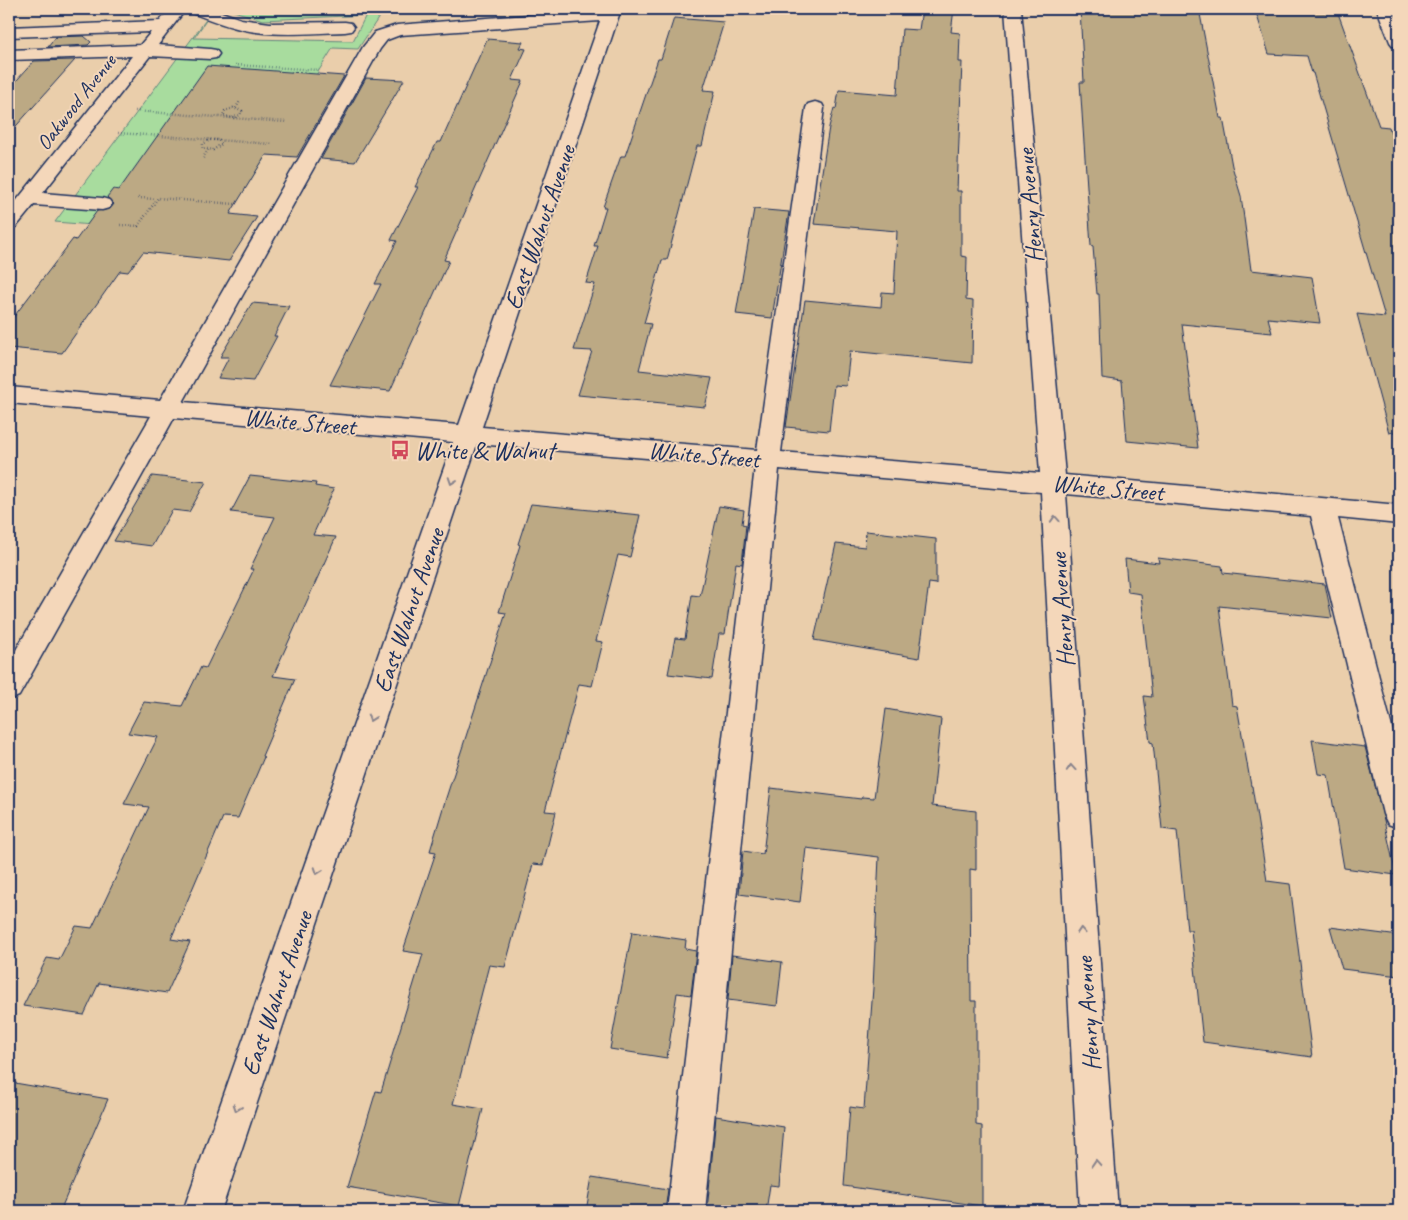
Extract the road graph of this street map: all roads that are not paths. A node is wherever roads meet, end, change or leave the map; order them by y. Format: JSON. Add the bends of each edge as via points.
{"nodes":[{"id":1,"x":178,"y":9,"type":"edge"},
{"id":2,"x":198,"y":9,"type":"edge"},
{"id":3,"x":1012,"y":9,"type":"edge"},
{"id":4,"x":1385,"y":9,"type":"edge"},
{"id":5,"x":612,"y":12,"type":"edge"},
{"id":6,"x":164,"y":26,"type":"junction"},
{"id":7,"x":345,"y":27,"type":"dead end"},
{"id":8,"x":9,"y":32,"type":"edge"},
{"id":9,"x":1399,"y":42,"type":"edge"},
{"id":10,"x":146,"y":50,"type":"junction"},
{"id":11,"x":210,"y":54,"type":"dead end"},
{"id":12,"x":9,"y":55,"type":"edge"},
{"id":13,"x":815,"y":108,"type":"dead end"},
{"id":14,"x":28,"y":198,"type":"junction"},
{"id":15,"x":92,"y":203,"type":"road end"},
{"id":16,"x":9,"y":224,"type":"edge"},
{"id":17,"x":9,"y":395,"type":"edge"},
{"id":18,"x":167,"y":409,"type":"junction"},
{"id":19,"x":468,"y":435,"type":"junction"},
{"id":20,"x":768,"y":460,"type":"junction"},
{"id":21,"x":1053,"y":482,"type":"junction"},
{"id":22,"x":1322,"y":507,"type":"junction"},
{"id":23,"x":1399,"y":514,"type":"edge"},
{"id":24,"x":9,"y":688,"type":"edge"},
{"id":25,"x":1399,"y":814,"type":"edge"},
{"id":26,"x":202,"y":1211,"type":"edge"},
{"id":27,"x":686,"y":1211,"type":"edge"},
{"id":28,"x":1099,"y":1211,"type":"edge"}],
"edges":[{"from":1,"to":6,"type":"street","name":"Oakwood Avenue"},
{"from":2,"to":7,"type":"street","via":[[248,26]]},
{"from":3,"to":21,"type":"street","name":"Henry Avenue"},
{"from":4,"to":9,"type":"street"},
{"from":5,"to":18,"type":"street","via":[[397,30],[381,36]]},
{"from":5,"to":19,"type":"street","name":"East Walnut Avenue"},
{"from":6,"to":8,"type":"street"},
{"from":6,"to":10,"type":"street","name":"Oakwood Avenue"},
{"from":10,"to":11,"type":"street"},
{"from":10,"to":12,"type":"street"},
{"from":10,"to":14,"type":"street","name":"Oakwood Avenue"},
{"from":13,"to":20,"type":"street"},
{"from":14,"to":15,"type":"street"},
{"from":14,"to":16,"type":"street","name":"Oakwood Avenue"},
{"from":17,"to":18,"type":"street","name":"White Street"},
{"from":18,"to":19,"type":"street","name":"White Street"},
{"from":18,"to":24,"type":"street"},
{"from":19,"to":20,"type":"street","name":"White Street"},
{"from":19,"to":26,"type":"street","name":"East Walnut Avenue","one_way":true},
{"from":20,"to":21,"type":"street","name":"White Street"},
{"from":20,"to":27,"type":"street"},
{"from":21,"to":22,"type":"street","name":"White Street"},
{"from":28,"to":21,"type":"street","name":"Henry Avenue","one_way":true},
{"from":22,"to":23,"type":"street","name":"White Street"},
{"from":22,"to":25,"type":"street"}]}
